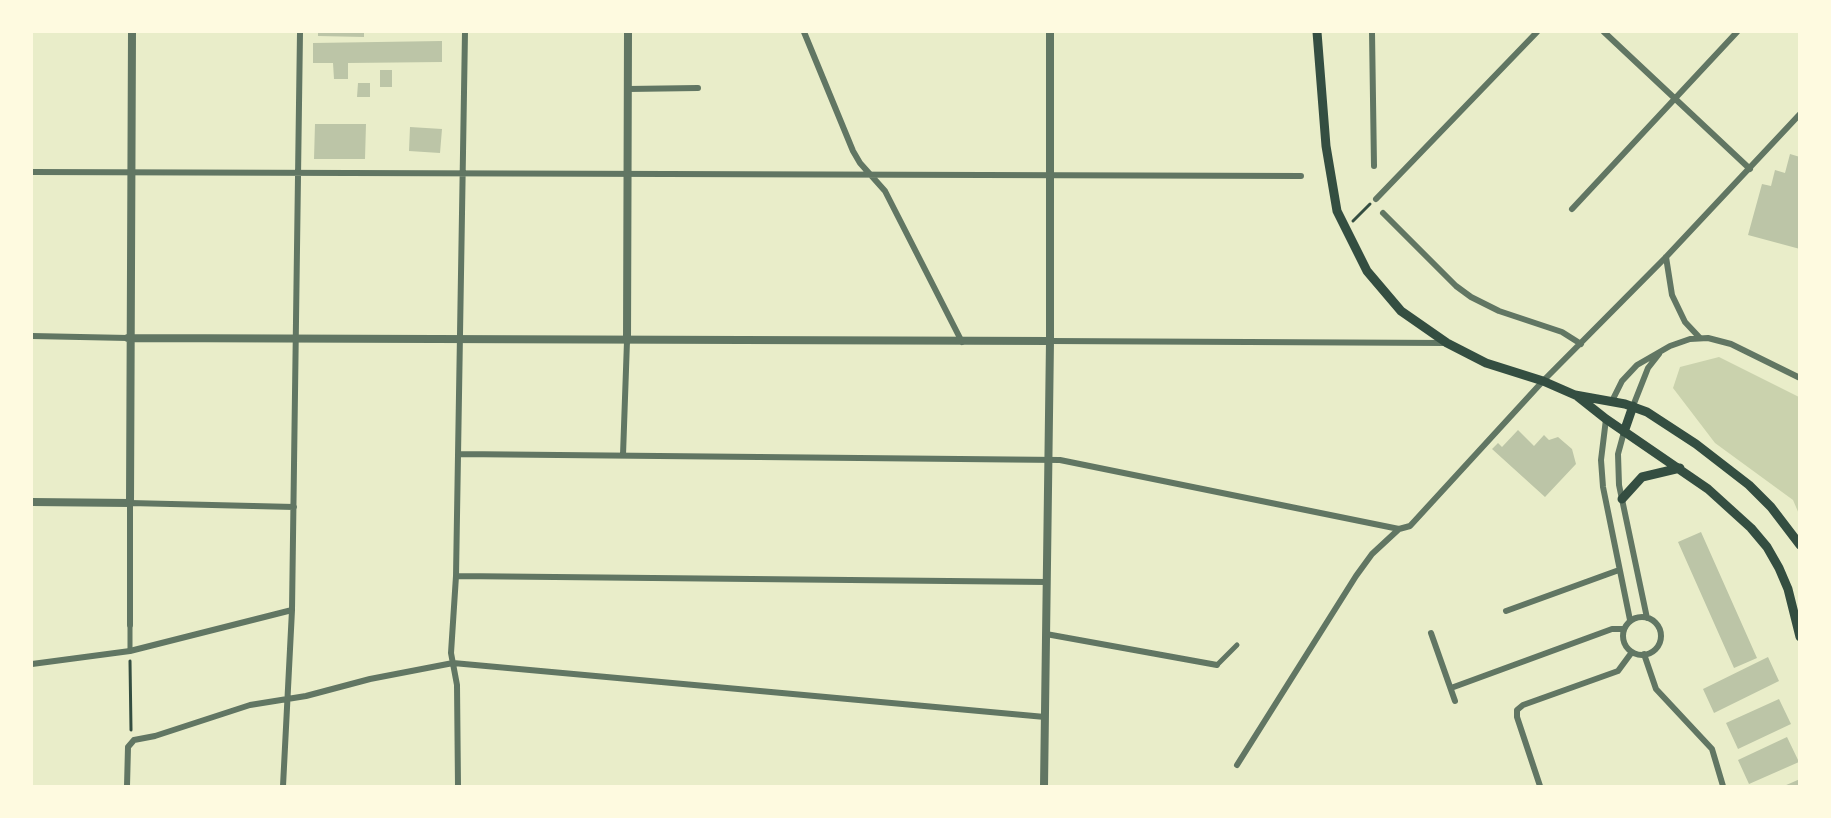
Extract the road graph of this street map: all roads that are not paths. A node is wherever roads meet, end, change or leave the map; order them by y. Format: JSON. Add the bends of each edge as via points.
{"nodes":[{"id":1,"x":132,"y":32,"type":"edge"},
{"id":2,"x":300,"y":32,"type":"edge"},
{"id":3,"x":465,"y":32,"type":"edge"},
{"id":4,"x":628,"y":32,"type":"edge"},
{"id":5,"x":804,"y":32,"type":"edge"},
{"id":6,"x":1050,"y":32,"type":"edge"},
{"id":7,"x":1317,"y":32,"type":"edge"},
{"id":8,"x":1372,"y":32,"type":"edge"},
{"id":9,"x":1537,"y":32,"type":"edge"},
{"id":10,"x":1604,"y":32,"type":"edge"},
{"id":11,"x":1737,"y":32,"type":"edge"},
{"id":12,"x":628,"y":88,"type":"junction"},
{"id":13,"x":698,"y":88,"type":"dead end"},
{"id":14,"x":1675,"y":98,"type":"junction"},
{"id":15,"x":1800,"y":114,"type":"edge"},
{"id":16,"x":1374,"y":166,"type":"dead end"},
{"id":17,"x":1750,"y":169,"type":"junction"},
{"id":18,"x":32,"y":172,"type":"edge"},
{"id":19,"x":297,"y":172,"type":"junction"},
{"id":20,"x":463,"y":172,"type":"junction"},
{"id":21,"x":130,"y":173,"type":"junction"},
{"id":22,"x":629,"y":173,"type":"junction"},
{"id":23,"x":868,"y":174,"type":"junction"},
{"id":24,"x":1048,"y":174,"type":"junction"},
{"id":25,"x":1302,"y":176,"type":"dead end"},
{"id":26,"x":1376,"y":199,"type":"road end"},
{"id":27,"x":1572,"y":209,"type":"dead end"},
{"id":28,"x":1383,"y":213,"type":"dead end"},
{"id":29,"x":1666,"y":257,"type":"junction"},
{"id":30,"x":32,"y":336,"type":"edge"},
{"id":31,"x":128,"y":338,"type":"junction"},
{"id":32,"x":296,"y":338,"type":"junction"},
{"id":33,"x":461,"y":338,"type":"junction"},
{"id":34,"x":1700,"y":338,"type":"junction"},
{"id":35,"x":627,"y":341,"type":"junction"},
{"id":36,"x":1050,"y":341,"type":"junction"},
{"id":37,"x":962,"y":342,"type":"junction"},
{"id":38,"x":1447,"y":343,"type":"junction"},
{"id":39,"x":1581,"y":344,"type":"junction"},
{"id":40,"x":1661,"y":351,"type":"junction"},
{"id":41,"x":1800,"y":378,"type":"edge"},
{"id":42,"x":1543,"y":381,"type":"junction"},
{"id":43,"x":1575,"y":394,"type":"junction"},
{"id":44,"x":1612,"y":401,"type":"junction"},
{"id":45,"x":1633,"y":406,"type":"junction"},
{"id":46,"x":1606,"y":419,"type":"junction"},
{"id":47,"x":1624,"y":432,"type":"junction"},
{"id":48,"x":458,"y":454,"type":"junction"},
{"id":49,"x":622,"y":455,"type":"junction"},
{"id":50,"x":1048,"y":460,"type":"junction"},
{"id":51,"x":1680,"y":468,"type":"junction"},
{"id":52,"x":1622,"y":499,"type":"junction"},
{"id":53,"x":32,"y":502,"type":"edge"},
{"id":54,"x":130,"y":503,"type":"junction"},
{"id":55,"x":294,"y":507,"type":"junction"},
{"id":56,"x":1398,"y":529,"type":"junction"},
{"id":57,"x":1800,"y":545,"type":"edge"},
{"id":58,"x":1619,"y":570,"type":"junction"},
{"id":59,"x":456,"y":576,"type":"junction"},
{"id":60,"x":1047,"y":582,"type":"junction"},
{"id":61,"x":292,"y":610,"type":"junction"},
{"id":62,"x":1506,"y":611,"type":"dead end"},
{"id":63,"x":1647,"y":618,"type":"junction"},
{"id":64,"x":1630,"y":620,"type":"junction"},
{"id":65,"x":130,"y":625,"type":"joint"},
{"id":66,"x":1624,"y":629,"type":"junction"},
{"id":67,"x":1431,"y":633,"type":"dead end"},
{"id":68,"x":1046,"y":634,"type":"junction"},
{"id":69,"x":1800,"y":637,"type":"edge"},
{"id":70,"x":1237,"y":645,"type":"dead end"},
{"id":71,"x":130,"y":651,"type":"junction"},
{"id":72,"x":1632,"y":652,"type":"junction"},
{"id":73,"x":1644,"y":654,"type":"junction"},
{"id":74,"x":453,"y":663,"type":"junction"},
{"id":75,"x":32,"y":664,"type":"edge"},
{"id":76,"x":1217,"y":665,"type":"joint"},
{"id":77,"x":1451,"y":688,"type":"junction"},
{"id":78,"x":286,"y":699,"type":"junction"},
{"id":79,"x":1455,"y":701,"type":"dead end"},
{"id":80,"x":1045,"y":717,"type":"junction"},
{"id":81,"x":1238,"y":765,"type":"dead end"},
{"id":82,"x":127,"y":786,"type":"edge"},
{"id":83,"x":283,"y":786,"type":"edge"},
{"id":84,"x":458,"y":786,"type":"edge"},
{"id":85,"x":1044,"y":786,"type":"edge"},
{"id":86,"x":1540,"y":786,"type":"edge"},
{"id":87,"x":1723,"y":786,"type":"edge"}],
"edges":[{"from":1,"to":21,"type":"street"},
{"from":2,"to":19,"type":"street"},
{"from":3,"to":20,"type":"street"},
{"from":4,"to":12,"type":"street"},
{"from":5,"to":23,"type":"street","via":[[853,151]]},
{"from":6,"to":24,"type":"street"},
{"from":7,"to":38,"type":"main road","via":[[1329,173],[1344,230],[1368,271],[1401,310]]},
{"from":8,"to":16,"type":"street"},
{"from":9,"to":26,"type":"street"},
{"from":10,"to":14,"type":"street"},
{"from":11,"to":14,"type":"street"},
{"from":12,"to":13,"type":"street"},
{"from":12,"to":22,"type":"street"},
{"from":14,"to":17,"type":"street"},
{"from":14,"to":27,"type":"street"},
{"from":15,"to":17,"type":"street"},
{"from":17,"to":29,"type":"street"},
{"from":18,"to":21,"type":"street"},
{"from":19,"to":20,"type":"street"},
{"from":19,"to":21,"type":"street"},
{"from":19,"to":32,"type":"street"},
{"from":20,"to":22,"type":"street"},
{"from":20,"to":33,"type":"street"},
{"from":21,"to":31,"type":"street"},
{"from":22,"to":23,"type":"street"},
{"from":22,"to":35,"type":"street"},
{"from":23,"to":24,"type":"street"},
{"from":23,"to":37,"type":"street","via":[[885,191]]},
{"from":24,"to":25,"type":"street"},
{"from":24,"to":36,"type":"street"},
{"from":28,"to":39,"type":"street","via":[[1471,297],[1499,311],[1562,332]]},
{"from":29,"to":34,"type":"street","via":[[1672,295],[1685,322]]},
{"from":29,"to":39,"type":"street"},
{"from":30,"to":31,"type":"street"},
{"from":31,"to":32,"type":"street"},
{"from":31,"to":54,"type":"street"},
{"from":32,"to":33,"type":"street"},
{"from":32,"to":55,"type":"street"},
{"from":33,"to":35,"type":"street"},
{"from":33,"to":48,"type":"street"},
{"from":34,"to":40,"type":"street"},
{"from":34,"to":41,"type":"street","via":[[1747,350]]},
{"from":35,"to":37,"type":"street"},
{"from":35,"to":49,"type":"street"},
{"from":36,"to":37,"type":"street"},
{"from":36,"to":38,"type":"street"},
{"from":36,"to":50,"type":"street"},
{"from":38,"to":42,"type":"main road","via":[[1486,363]]},
{"from":39,"to":42,"type":"street"},
{"from":40,"to":44,"type":"street","via":[[1637,365]]},
{"from":40,"to":45,"type":"street","via":[[1648,368]]},
{"from":42,"to":43,"type":"main road"},
{"from":42,"to":56,"type":"street","via":[[1410,526]]},
{"from":43,"to":44,"type":"main road"},
{"from":43,"to":46,"type":"main road"},
{"from":44,"to":45,"type":"main road"},
{"from":44,"to":46,"type":"main road"},
{"from":45,"to":47,"type":"main road"},
{"from":45,"to":57,"type":"main road","via":[[1696,444],[1749,485]]},
{"from":46,"to":47,"type":"main road"},
{"from":46,"to":58,"type":"street","via":[[1602,471]]},
{"from":47,"to":51,"type":"main road"},
{"from":47,"to":52,"type":"street","via":[[1617,467]]},
{"from":48,"to":49,"type":"street"},
{"from":48,"to":59,"type":"street"},
{"from":49,"to":50,"type":"street"},
{"from":50,"to":56,"type":"street"},
{"from":50,"to":60,"type":"street"},
{"from":51,"to":52,"type":"main road","via":[[1642,477]]},
{"from":51,"to":69,"type":"main road","via":[[1733,510],[1767,547],[1788,589]]},
{"from":52,"to":63,"type":"street"},
{"from":53,"to":54,"type":"street"},
{"from":54,"to":55,"type":"street"},
{"from":54,"to":65,"type":"street"},
{"from":55,"to":61,"type":"street"},
{"from":56,"to":81,"type":"street","via":[[1356,576]]},
{"from":58,"to":62,"type":"street"},
{"from":58,"to":64,"type":"street"},
{"from":59,"to":60,"type":"street"},
{"from":59,"to":74,"type":"street"},
{"from":60,"to":68,"type":"street"},
{"from":61,"to":71,"type":"street"},
{"from":61,"to":78,"type":"street"},
{"from":63,"to":64,"type":"street"},
{"from":63,"to":73,"type":"street","via":[[1656,624],[1660,640]]},
{"from":64,"to":66,"type":"street"},
{"from":65,"to":71,"type":"street"},
{"from":66,"to":72,"type":"street","via":[[1624,642]]},
{"from":66,"to":77,"type":"street","via":[[1611,629]]},
{"from":67,"to":77,"type":"street"},
{"from":68,"to":76,"type":"street"},
{"from":68,"to":80,"type":"street"},
{"from":70,"to":76,"type":"street"},
{"from":71,"to":75,"type":"street"},
{"from":72,"to":73,"type":"street"},
{"from":72,"to":86,"type":"street","via":[[1618,671],[1517,710]]},
{"from":73,"to":87,"type":"street","via":[[1656,689],[1712,749]]},
{"from":74,"to":78,"type":"street"},
{"from":74,"to":80,"type":"street"},
{"from":74,"to":84,"type":"street"},
{"from":77,"to":79,"type":"street"},
{"from":78,"to":82,"type":"street","via":[[241,708],[131,741]]},
{"from":78,"to":83,"type":"street"},
{"from":80,"to":85,"type":"street"}]}
